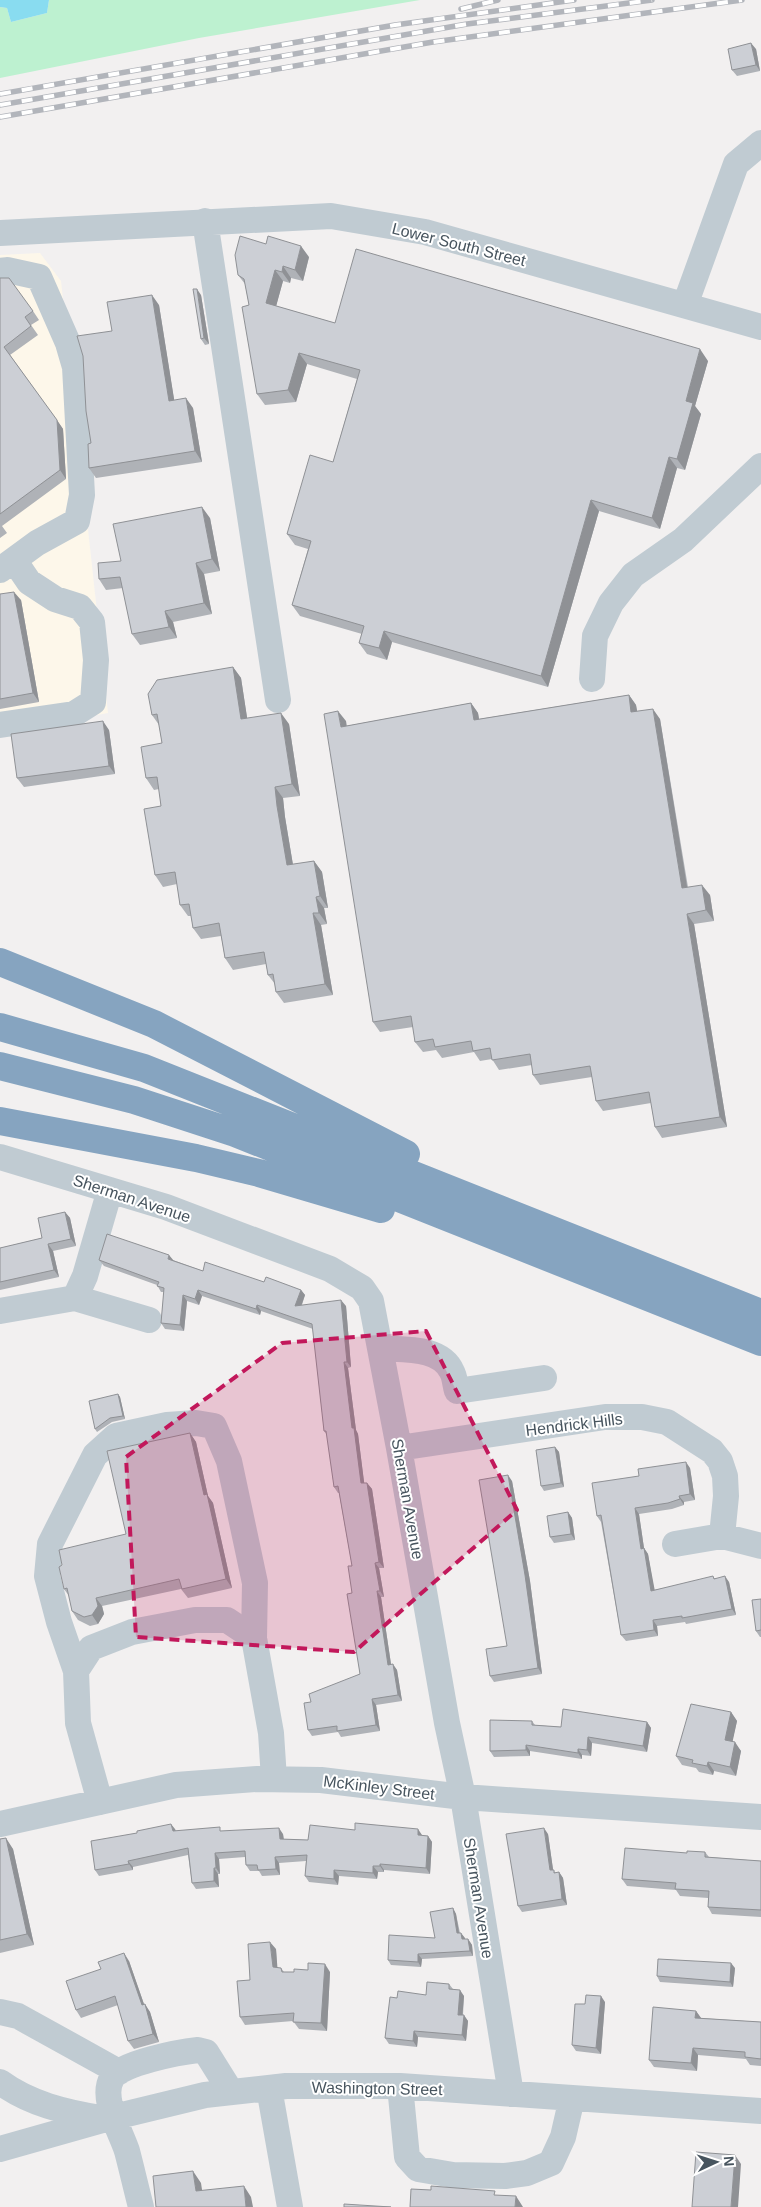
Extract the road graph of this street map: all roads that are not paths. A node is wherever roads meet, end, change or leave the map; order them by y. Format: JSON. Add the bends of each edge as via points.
{"nodes":[{"id":1,"x":761,"y":143,"type":"edge"},
{"id":2,"x":205,"y":222,"type":"junction"},
{"id":3,"x":0,"y":233,"type":"edge"},
{"id":4,"x":0,"y":271,"type":"edge"},
{"id":5,"x":685,"y":305,"type":"junction"},
{"id":6,"x":761,"y":327,"type":"edge"},
{"id":7,"x":761,"y":466,"type":"edge"},
{"id":8,"x":7,"y":565,"type":"edge"},
{"id":9,"x":592,"y":679,"type":"dead end"},
{"id":10,"x":278,"y":700,"type":"dead end"},
{"id":11,"x":0,"y":725,"type":"edge"},
{"id":12,"x":0,"y":962,"type":"edge"},
{"id":13,"x":0,"y":1028,"type":"edge"},
{"id":14,"x":0,"y":1066,"type":"edge"},
{"id":15,"x":0,"y":1121,"type":"edge"},
{"id":16,"x":0,"y":1157,"type":"edge"},
{"id":17,"x":110,"y":1190,"type":"junction"},
{"id":18,"x":588,"y":1259,"type":"junction"},
{"id":19,"x":75,"y":1298,"type":"junction"},
{"id":20,"x":0,"y":1311,"type":"edge"},
{"id":21,"x":761,"y":1314,"type":"edge"},
{"id":22,"x":149,"y":1320,"type":"dead end"},
{"id":23,"x":761,"y":1342,"type":"edge"},
{"id":24,"x":380,"y":1348,"type":"junction"},
{"id":25,"x":544,"y":1378,"type":"dead end"},
{"id":26,"x":399,"y":1448,"type":"junction"},
{"id":27,"x":722,"y":1536,"type":"junction"},
{"id":28,"x":675,"y":1544,"type":"dead end"},
{"id":29,"x":761,"y":1546,"type":"edge"},
{"id":30,"x":254,"y":1638,"type":"junction"},
{"id":31,"x":76,"y":1670,"type":"junction"},
{"id":32,"x":274,"y":1779,"type":"junction"},
{"id":33,"x":463,"y":1797,"type":"junction"},
{"id":34,"x":100,"y":1802,"type":"junction"},
{"id":35,"x":761,"y":1817,"type":"edge"},
{"id":36,"x":0,"y":1824,"type":"edge"},
{"id":37,"x":0,"y":2012,"type":"edge"},
{"id":38,"x":119,"y":2072,"type":"junction"},
{"id":39,"x":0,"y":2082,"type":"edge"},
{"id":40,"x":400,"y":2086,"type":"junction"},
{"id":41,"x":269,"y":2088,"type":"junction"},
{"id":42,"x":231,"y":2092,"type":"junction"},
{"id":43,"x":511,"y":2094,"type":"junction"},
{"id":44,"x":572,"y":2098,"type":"junction"},
{"id":45,"x":761,"y":2112,"type":"edge"},
{"id":46,"x":109,"y":2118,"type":"junction"},
{"id":47,"x":0,"y":2149,"type":"edge"},
{"id":48,"x":141,"y":2207,"type":"edge"},
{"id":49,"x":290,"y":2207,"type":"edge"}],
"edges":[{"from":1,"to":5,"type":"street","via":[[736,164]]},
{"from":2,"to":3,"type":"street","name":"Lower South Street"},
{"from":2,"to":5,"type":"street","name":"Lower South Street","via":[[331,216],[425,232]]},
{"from":2,"to":10,"type":"street"},
{"from":4,"to":8,"type":"street","via":[[39,277],[68,343],[75,367],[82,495],[77,521],[37,543]]},
{"from":5,"to":6,"type":"street","name":"Lower South Street"},
{"from":7,"to":9,"type":"street","via":[[683,540],[633,575],[611,603],[595,636]]},
{"from":8,"to":11,"type":"street","via":[[55,599],[80,607],[92,622],[96,660],[93,702],[74,714]]},
{"from":12,"to":18,"type":"highway","via":[[154,1024],[328,1115]]},
{"from":13,"to":18,"type":"highway","via":[[144,1068]]},
{"from":14,"to":18,"type":"highway","via":[[134,1100],[202,1122]]},
{"from":15,"to":18,"type":"highway","via":[[259,1173]]},
{"from":16,"to":17,"type":"street","name":"Sherman Avenue"},
{"from":17,"to":19,"type":"street","via":[[85,1276]]},
{"from":17,"to":24,"type":"street","name":"Sherman Avenue","via":[[166,1207],[330,1269],[362,1288],[371,1301]]},
{"from":18,"to":21,"type":"highway"},
{"from":18,"to":23,"type":"highway"},
{"from":19,"to":20,"type":"street"},
{"from":19,"to":22,"type":"street"},
{"from":24,"to":25,"type":"street","via":[[423,1351],[438,1358],[452,1370],[457,1391]]},
{"from":24,"to":26,"type":"street","name":"Sherman Avenue"},
{"from":26,"to":27,"type":"street","name":"Hendrick Hills","via":[[605,1417],[642,1417],[667,1422],[712,1451],[720,1461],[726,1496]]},
{"from":26,"to":33,"type":"street","name":"Sherman Avenue"},
{"from":27,"to":28,"type":"street"},
{"from":27,"to":29,"type":"street"},
{"from":30,"to":31,"type":"street","via":[[227,1620],[195,1620],[132,1632],[90,1648]]},
{"from":30,"to":31,"type":"street","via":[[255,1583],[229,1460],[214,1426],[196,1423],[166,1425],[116,1436],[95,1455],[50,1544],[47,1576]]},
{"from":30,"to":32,"type":"street","via":[[271,1733]]},
{"from":31,"to":34,"type":"street","via":[[78,1724]]},
{"from":32,"to":33,"type":"street","name":"McKinley Street","via":[[321,1780]]},
{"from":32,"to":34,"type":"street","name":"McKinley Street","via":[[176,1785]]},
{"from":33,"to":35,"type":"street","name":"McKinley Street"},
{"from":33,"to":43,"type":"street","name":"Sherman Avenue"},
{"from":34,"to":36,"type":"street","name":"McKinley Street"},
{"from":37,"to":38,"type":"street","via":[[18,2016]]},
{"from":38,"to":42,"type":"street","via":[[122,2068],[198,2050],[206,2052]]},
{"from":38,"to":46,"type":"street","via":[[112,2078],[108,2091]]},
{"from":39,"to":46,"type":"street","via":[[65,2112]]},
{"from":40,"to":41,"type":"street","name":"Washington Street"},
{"from":40,"to":43,"type":"street","name":"Washington Street"},
{"from":40,"to":44,"type":"street","via":[[407,2157],[418,2169],[454,2175],[505,2176],[527,2173],[551,2163]]},
{"from":41,"to":42,"type":"street","name":"Washington Street"},
{"from":41,"to":49,"type":"street"},
{"from":42,"to":46,"type":"street","name":"Washington Street"},
{"from":43,"to":44,"type":"street","name":"Washington Street"},
{"from":44,"to":45,"type":"street","name":"Washington Street"},
{"from":46,"to":47,"type":"street","name":"Washington Street"},
{"from":46,"to":48,"type":"street","via":[[126,2150]]}]}
